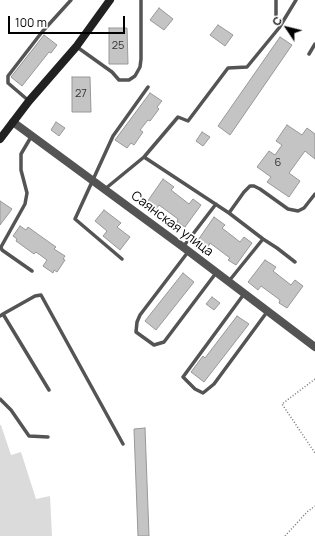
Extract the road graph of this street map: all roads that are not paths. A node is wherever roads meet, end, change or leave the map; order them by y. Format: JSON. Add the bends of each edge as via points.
{"nodes":[{"id":1,"x":71,"y":0,"type":"edge"},
{"id":2,"x":141,"y":0,"type":"edge"},
{"id":3,"x":276,"y":0,"type":"edge"},
{"id":4,"x":296,"y":0,"type":"edge"},
{"id":5,"x":106,"y":1,"type":"edge"},
{"id":6,"x":276,"y":15,"type":"dead end"},
{"id":7,"x":315,"y":44,"type":"edge"},
{"id":8,"x":76,"y":47,"type":"junction"},
{"id":9,"x":309,"y":54,"type":"dead end"},
{"id":10,"x":148,"y":87,"type":"dead end"},
{"id":11,"x":29,"y":101,"type":"junction"},
{"id":12,"x":13,"y":122,"type":"junction"},
{"id":13,"x":31,"y":137,"type":"junction"},
{"id":14,"x":0,"y":139,"type":"edge"},
{"id":15,"x":144,"y":157,"type":"junction"},
{"id":16,"x":94,"y":180,"type":"junction"},
{"id":17,"x":105,"y":189,"type":"junction"},
{"id":18,"x":315,"y":194,"type":"edge"},
{"id":19,"x":216,"y":204,"type":"junction"},
{"id":20,"x":230,"y":213,"type":"junction"},
{"id":21,"x":263,"y":240,"type":"junction"},
{"id":22,"x":186,"y":249,"type":"junction"},
{"id":23,"x":122,"y":259,"type":"dead end"},
{"id":24,"x":295,"y":262,"type":"dead end"},
{"id":25,"x":32,"y":271,"type":"dead end"},
{"id":26,"x":216,"y":272,"type":"junction"},
{"id":27,"x":229,"y":281,"type":"junction"},
{"id":28,"x":244,"y":293,"type":"junction"},
{"id":29,"x":267,"y":312,"type":"junction"},
{"id":30,"x":1,"y":315,"type":"edge"},
{"id":31,"x":315,"y":347,"type":"edge"},
{"id":32,"x":50,"y":390,"type":"dead end"},
{"id":33,"x":0,"y":399,"type":"edge"},
{"id":34,"x":48,"y":437,"type":"dead end"},
{"id":35,"x":123,"y":444,"type":"dead end"}],
"edges":[{"from":1,"to":11,"type":"lane","via":[[8,76],[8,83]]},
{"from":2,"to":8,"type":"lane","via":[[141,59],[135,76],[129,80],[119,80],[112,72]]},
{"from":3,"to":6,"type":"lane"},
{"from":4,"to":15,"type":"lane","via":[[279,28],[247,67],[228,68],[188,120],[178,117]]},
{"from":5,"to":8,"type":"main road"},
{"from":7,"to":9,"type":"lane"},
{"from":8,"to":11,"type":"main road"},
{"from":10,"to":16,"type":"lane","via":[[113,136]]},
{"from":11,"to":12,"type":"main road"},
{"from":12,"to":13,"type":"street","name":"Саянская улица"},
{"from":12,"to":14,"type":"main road"},
{"from":13,"to":16,"type":"street","name":"Саянская улица"},
{"from":13,"to":25,"type":"lane","via":[[21,154],[21,170],[27,193],[25,204],[1,247]]},
{"from":15,"to":17,"type":"lane"},
{"from":15,"to":19,"type":"lane"},
{"from":16,"to":17,"type":"street","name":"Саянская улица"},
{"from":16,"to":23,"type":"lane","via":[[76,219]]},
{"from":17,"to":22,"type":"street","name":"Саянская улица"},
{"from":18,"to":20,"type":"lane","via":[[304,208],[298,211],[288,209],[260,189],[250,186]]},
{"from":19,"to":20,"type":"lane"},
{"from":19,"to":22,"type":"lane"},
{"from":20,"to":21,"type":"lane"},
{"from":21,"to":24,"type":"lane"},
{"from":21,"to":27,"type":"lane"},
{"from":22,"to":26,"type":"street","name":"Саянская улица"},
{"from":22,"to":26,"type":"lane","via":[[140,315],[136,332],[154,345],[164,342]]},
{"from":26,"to":27,"type":"street","name":"Саянская улица"},
{"from":27,"to":28,"type":"street","name":"Саянская улица"},
{"from":28,"to":29,"type":"street","name":"Саянская улица"},
{"from":28,"to":29,"type":"lane","via":[[183,377],[195,389],[203,393],[214,384]]},
{"from":29,"to":31,"type":"street","name":"Саянская улица"},
{"from":30,"to":32,"type":"lane"},
{"from":30,"to":35,"type":"lane","via":[[41,295]]},
{"from":33,"to":34,"type":"lane","via":[[29,436]]}]}
